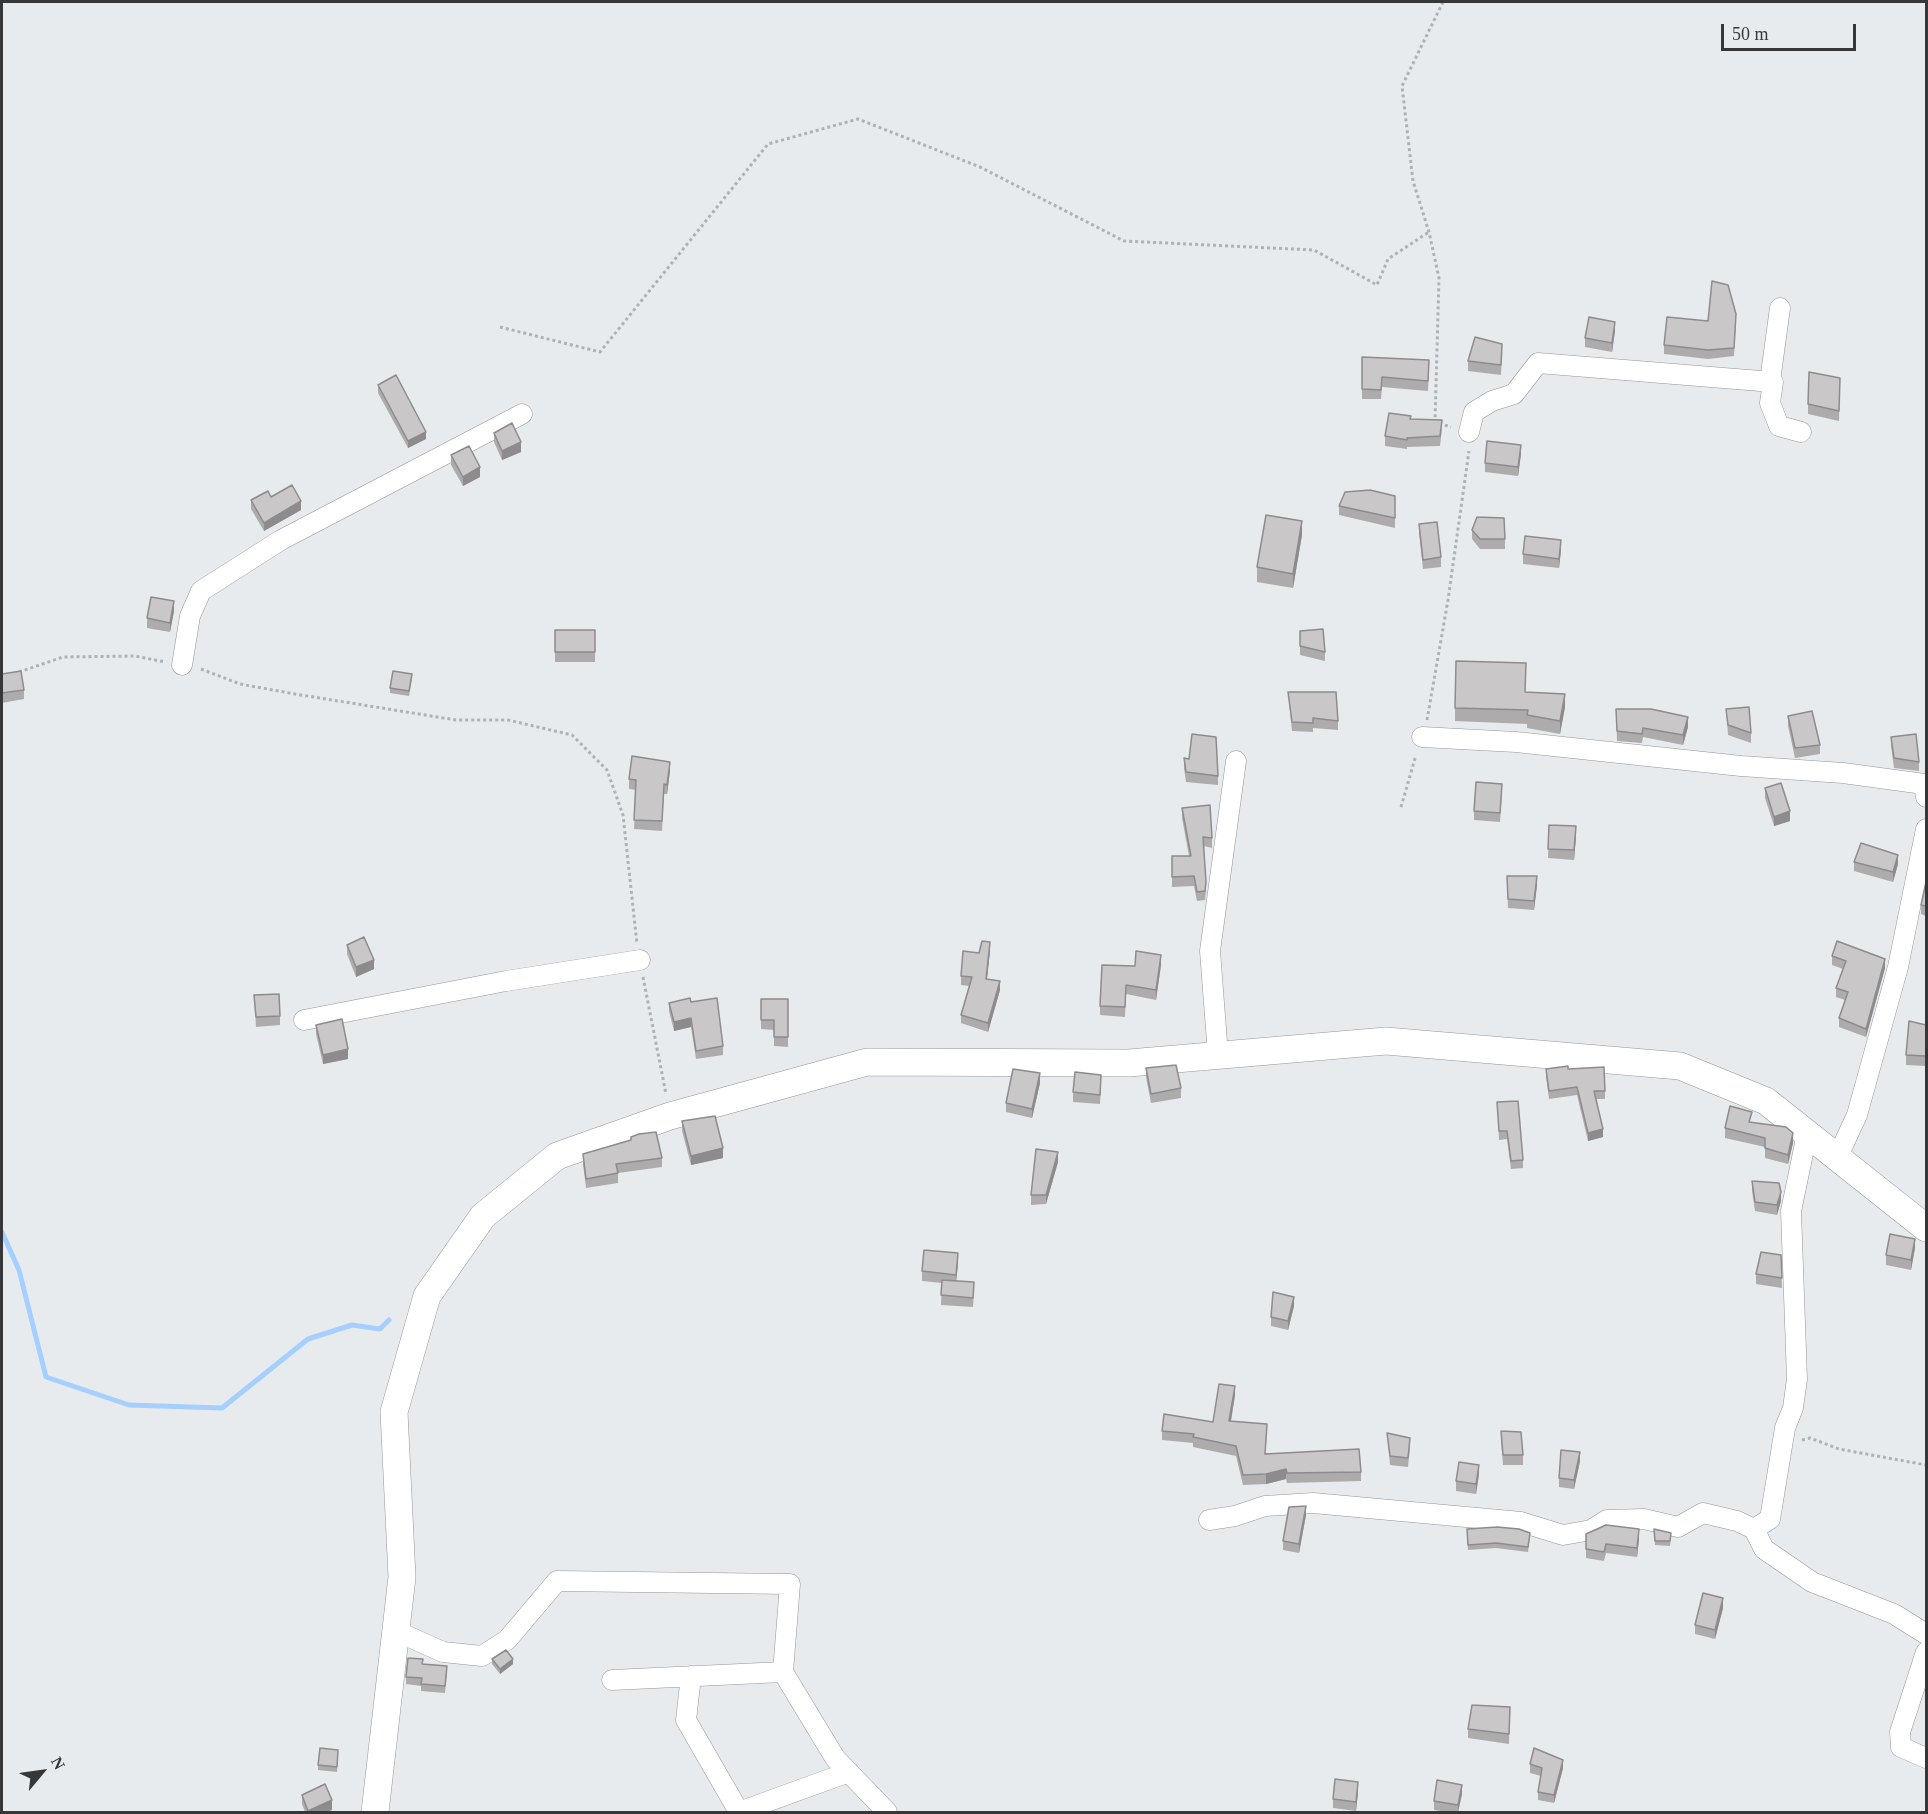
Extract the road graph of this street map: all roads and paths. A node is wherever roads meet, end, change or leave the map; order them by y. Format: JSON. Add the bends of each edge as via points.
{"nodes":[{"id":1,"x":1443,"y":2,"type":"edge"},
{"id":2,"x":1430,"y":232,"type":"junction"},
{"id":3,"x":1780,"y":308,"type":"dead end"},
{"id":4,"x":500,"y":327,"type":"dead end"},
{"id":5,"x":1770,"y":381,"type":"junction"},
{"id":6,"x":522,"y":414,"type":"dead end"},
{"id":7,"x":1469,"y":432,"type":"junction"},
{"id":8,"x":1801,"y":432,"type":"dead end"},
{"id":9,"x":182,"y":665,"type":"junction"},
{"id":10,"x":9,"y":676,"type":"edge"},
{"id":11,"x":1422,"y":737,"type":"junction"},
{"id":12,"x":1236,"y":761,"type":"dead end"},
{"id":13,"x":1926,"y":797,"type":"edge"},
{"id":14,"x":1401,"y":807,"type":"dead end"},
{"id":15,"x":1926,"y":829,"type":"edge"},
{"id":16,"x":640,"y":960,"type":"junction"},
{"id":17,"x":304,"y":1020,"type":"dead end"},
{"id":18,"x":1218,"y":1055,"type":"junction"},
{"id":19,"x":670,"y":1116,"type":"junction"},
{"id":20,"x":1807,"y":1134,"type":"junction"},
{"id":21,"x":1837,"y":1158,"type":"junction"},
{"id":22,"x":1926,"y":1228,"type":"edge"},
{"id":23,"x":1782,"y":1444,"type":"junction"},
{"id":24,"x":1926,"y":1465,"type":"edge"},
{"id":25,"x":1209,"y":1520,"type":"dead end"},
{"id":26,"x":1754,"y":1529,"type":"junction"},
{"id":27,"x":396,"y":1631,"type":"junction"},
{"id":28,"x":1926,"y":1634,"type":"edge"},
{"id":29,"x":1926,"y":1652,"type":"edge"},
{"id":30,"x":783,"y":1672,"type":"junction"},
{"id":31,"x":691,"y":1676,"type":"junction"},
{"id":32,"x":612,"y":1680,"type":"dead end"},
{"id":33,"x":1926,"y":1758,"type":"edge"},
{"id":34,"x":849,"y":1772,"type":"junction"},
{"id":35,"x":375,"y":1812,"type":"edge"},
{"id":36,"x":887,"y":1812,"type":"edge"}],
"edges":[{"from":1,"to":2,"type":"path","via":[[1402,86],[1413,181]]},
{"from":2,"to":4,"type":"path","via":[[1388,259],[1377,285],[1314,250],[1124,241],[980,167],[858,119],[768,144],[600,352]]},
{"from":2,"to":7,"type":"path","via":[[1439,278],[1435,422]]},
{"from":3,"to":5,"type":"street"},
{"from":5,"to":7,"type":"street","via":[[1538,363],[1514,394],[1474,412]]},
{"from":5,"to":8,"type":"street","via":[[1770,403],[1779,426]]},
{"from":6,"to":9,"type":"street","via":[[281,540],[201,591],[190,616]]},
{"from":7,"to":11,"type":"path","via":[[1472,433],[1448,600],[1431,709]]},
{"from":9,"to":10,"type":"path","via":[[135,656],[63,657]]},
{"from":9,"to":16,"type":"path","via":[[240,684],[295,694],[456,720],[508,720],[572,735],[607,770],[623,815]]},
{"from":11,"to":13,"type":"street","via":[[1843,773],[1924,784]]},
{"from":11,"to":14,"type":"path"},
{"from":12,"to":18,"type":"street","via":[[1210,951]]},
{"from":15,"to":21,"type":"street","via":[[1898,967],[1857,1115]]},
{"from":16,"to":17,"type":"street"},
{"from":16,"to":19,"type":"path"},
{"from":18,"to":19,"type":"street","via":[[1128,1063],[867,1062]]},
{"from":18,"to":20,"type":"street","via":[[1386,1041],[1680,1066],[1766,1101]]},
{"from":19,"to":27,"type":"street","via":[[557,1156],[483,1216],[427,1296],[394,1412],[402,1577]]},
{"from":20,"to":21,"type":"street"},
{"from":20,"to":23,"type":"street","via":[[1791,1211],[1797,1379]]},
{"from":21,"to":22,"type":"street"},
{"from":23,"to":24,"type":"path","via":[[1810,1438],[1839,1449]]},
{"from":23,"to":26,"type":"street","via":[[1770,1519]]},
{"from":25,"to":26,"type":"street","via":[[1265,1506],[1313,1503],[1521,1522],[1563,1535],[1591,1530],[1607,1520],[1644,1519],[1678,1527],[1703,1513]]},
{"from":26,"to":28,"type":"street","via":[[1764,1549],[1812,1582],[1894,1614]]},
{"from":27,"to":30,"type":"street","via":[[443,1652],[482,1656],[507,1640],[558,1581],[790,1584]]},
{"from":27,"to":35,"type":"street"},
{"from":29,"to":33,"type":"street","via":[[1900,1732],[1901,1747]]},
{"from":30,"to":31,"type":"street"},
{"from":30,"to":34,"type":"street","via":[[835,1758]]},
{"from":31,"to":32,"type":"street"},
{"from":31,"to":34,"type":"street","via":[[686,1720],[739,1812]]},
{"from":34,"to":36,"type":"street"}]}
